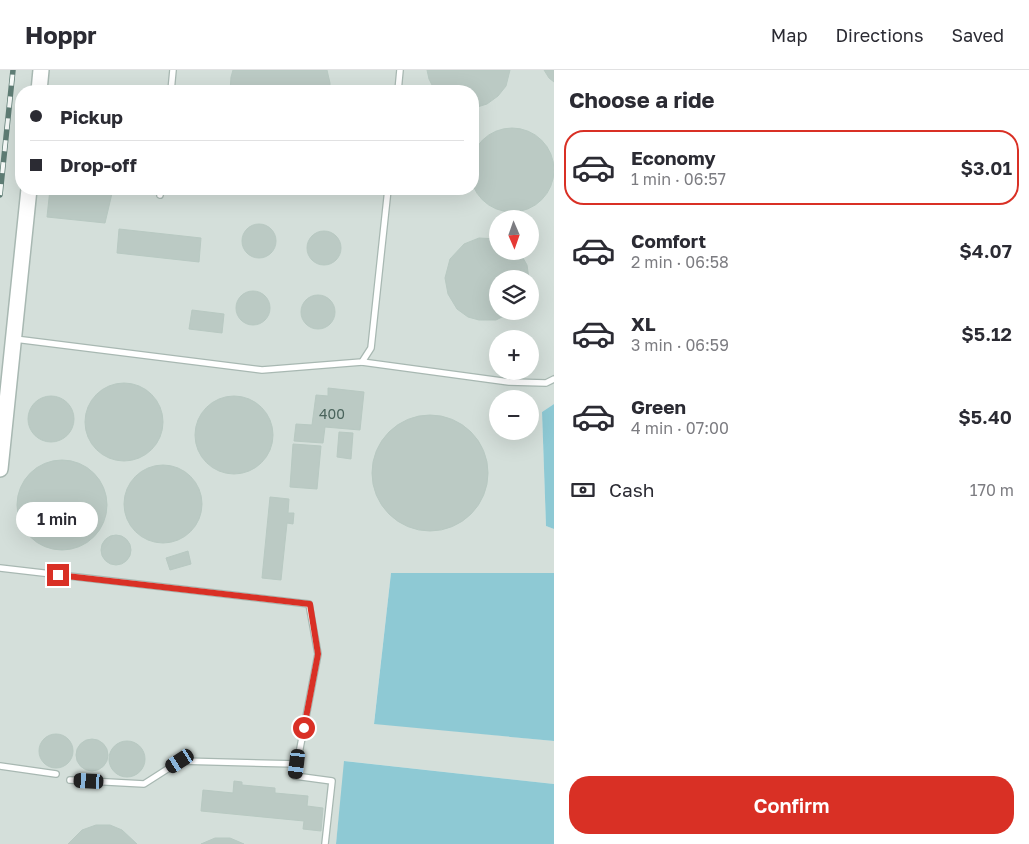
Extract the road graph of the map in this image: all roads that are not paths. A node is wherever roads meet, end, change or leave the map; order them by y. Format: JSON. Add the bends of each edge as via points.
{"nodes":[{"id":1,"x":41,"y":70,"type":"edge"},
{"id":2,"x":173,"y":70,"type":"edge"},
{"id":3,"x":400,"y":70,"type":"edge"},
{"id":4,"x":40,"y":85,"type":"edge"},
{"id":5,"x":172,"y":85,"type":"edge"},
{"id":6,"x":399,"y":85,"type":"edge"},
{"id":7,"x":28,"y":195,"type":"edge"},
{"id":8,"x":387,"y":195,"type":"edge"},
{"id":9,"x":13,"y":339,"type":"junction"},
{"id":10,"x":362,"y":362,"type":"junction"},
{"id":11,"x":554,"y":379,"type":"edge"},
{"id":12,"x":0,"y":469,"type":"edge"},
{"id":13,"x":0,"y":568,"type":"edge"},
{"id":14,"x":297,"y":764,"type":"junction"},
{"id":15,"x":0,"y":766,"type":"edge"},
{"id":16,"x":56,"y":774,"type":"dead end"},
{"id":17,"x":70,"y":780,"type":"dead end"},
{"id":18,"x":325,"y":844,"type":"edge"}],
"edges":[{"from":1,"to":4,"type":"street"},
{"from":2,"to":5,"type":"lane"},
{"from":3,"to":6,"type":"lane"},
{"from":7,"to":9,"type":"street"},
{"from":8,"to":10,"type":"lane","via":[[371,348]]},
{"from":9,"to":10,"type":"lane","via":[[262,370]]},
{"from":9,"to":12,"type":"street"},
{"from":10,"to":11,"type":"lane","via":[[509,382],[546,383]]},
{"from":13,"to":14,"type":"lane","via":[[310,604],[318,654]]},
{"from":14,"to":17,"type":"lane","via":[[180,761],[144,784]]},
{"from":14,"to":18,"type":"lane","via":[[295,776],[332,781]]},
{"from":15,"to":16,"type":"lane"}]}
